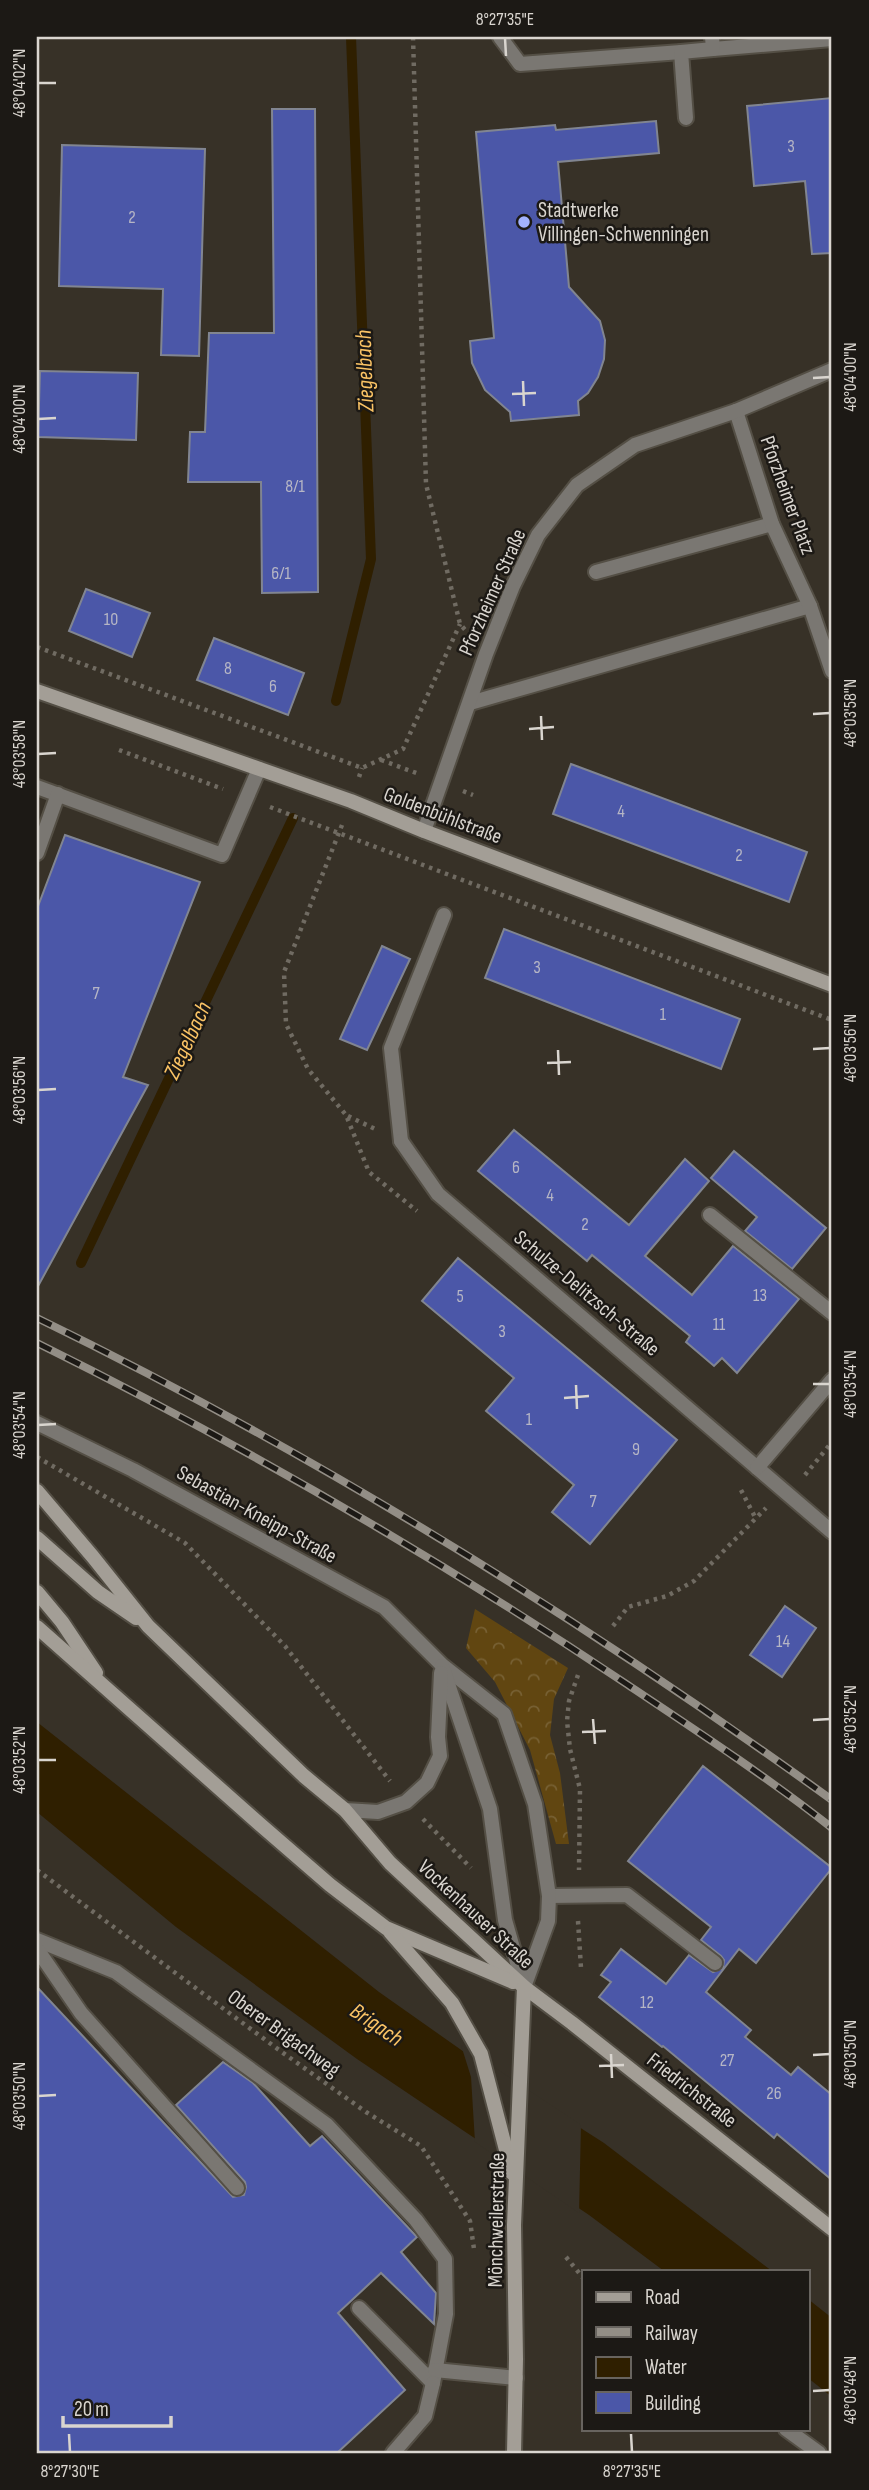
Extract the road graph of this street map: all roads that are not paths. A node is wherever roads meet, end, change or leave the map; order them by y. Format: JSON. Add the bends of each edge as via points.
{"nodes":[{"id":1,"x":500,"y":37,"type":"edge"},
{"id":2,"x":832,"y":39,"type":"edge"},
{"id":3,"x":712,"y":43,"type":"edge"},
{"id":4,"x":681,"y":52,"type":"junction"},
{"id":5,"x":687,"y":118,"type":"dead end"},
{"id":6,"x":832,"y":370,"type":"edge"},
{"id":7,"x":736,"y":411,"type":"junction"},
{"id":8,"x":772,"y":524,"type":"junction"},
{"id":9,"x":596,"y":572,"type":"dead end"},
{"id":10,"x":810,"y":607,"type":"junction"},
{"id":11,"x":832,"y":671,"type":"edge"},
{"id":12,"x":37,"y":691,"type":"edge"},
{"id":13,"x":470,"y":703,"type":"junction"},
{"id":14,"x":259,"y":769,"type":"junction"},
{"id":15,"x":37,"y":786,"type":"edge"},
{"id":16,"x":58,"y":794,"type":"junction"},
{"id":17,"x":424,"y":831,"type":"junction"},
{"id":18,"x":37,"y":853,"type":"edge"},
{"id":19,"x":444,"y":915,"type":"dead end"},
{"id":20,"x":832,"y":985,"type":"edge"},
{"id":21,"x":710,"y":1215,"type":"dead end"},
{"id":22,"x":832,"y":1313,"type":"edge"},
{"id":23,"x":832,"y":1380,"type":"edge"},
{"id":24,"x":37,"y":1423,"type":"edge"},
{"id":25,"x":757,"y":1468,"type":"junction"},
{"id":26,"x":37,"y":1492,"type":"edge"},
{"id":27,"x":832,"y":1532,"type":"edge"},
{"id":28,"x":37,"y":1538,"type":"edge"},
{"id":29,"x":37,"y":1592,"type":"edge"},
{"id":30,"x":148,"y":1626,"type":"junction"},
{"id":31,"x":41,"y":1632,"type":"edge"},
{"id":32,"x":442,"y":1665,"type":"junction"},
{"id":33,"x":104,"y":1685,"type":"junction"},
{"id":34,"x":345,"y":1810,"type":"junction"},
{"id":35,"x":549,"y":1896,"type":"junction"},
{"id":36,"x":386,"y":1928,"type":"junction"},
{"id":37,"x":37,"y":1940,"type":"edge"},
{"id":38,"x":37,"y":1949,"type":"edge"},
{"id":39,"x":715,"y":1962,"type":"dead end"},
{"id":40,"x":524,"y":1987,"type":"junction"},
{"id":41,"x":237,"y":2188,"type":"dead end"},
{"id":42,"x":517,"y":2191,"type":"junction"},
{"id":43,"x":832,"y":2229,"type":"edge"},
{"id":44,"x":359,"y":2308,"type":"dead end"},
{"id":45,"x":434,"y":2377,"type":"junction"},
{"id":46,"x":516,"y":2378,"type":"junction"},
{"id":47,"x":787,"y":2430,"type":"edge"},
{"id":48,"x":393,"y":2453,"type":"edge"},
{"id":49,"x":514,"y":2453,"type":"edge"},
{"id":50,"x":819,"y":2453,"type":"edge"}],
"edges":[{"from":1,"to":4,"type":"street","via":[[520,64]]},
{"from":2,"to":3,"type":"street"},
{"from":3,"to":4,"type":"street"},
{"from":4,"to":5,"type":"street"},
{"from":6,"to":7,"type":"street","name":"Pforzheimer Straße"},
{"from":7,"to":8,"type":"street","name":"Pforzheimer Platz"},
{"from":7,"to":13,"type":"street","name":"Pforzheimer Straße","via":[[635,445],[577,485],[533,545],[490,642]]},
{"from":8,"to":9,"type":"street"},
{"from":8,"to":10,"type":"street","name":"Pforzheimer Platz"},
{"from":10,"to":11,"type":"street","name":"Pforzheimer Platz"},
{"from":10,"to":13,"type":"street"},
{"from":12,"to":14,"type":"main road","name":"Goldenbühlstraße"},
{"from":13,"to":17,"type":"street","name":"Pforzheimer Straße"},
{"from":14,"to":16,"type":"street","via":[[222,855]]},
{"from":14,"to":17,"type":"main road","name":"Goldenbühlstraße"},
{"from":15,"to":16,"type":"street"},
{"from":16,"to":18,"type":"street"},
{"from":17,"to":20,"type":"main road","name":"Goldenbühlstraße"},
{"from":19,"to":25,"type":"street","name":"Schulze-Delitzsch-Straße","via":[[391,1048],[401,1141],[438,1194]]},
{"from":21,"to":22,"type":"street"},
{"from":23,"to":25,"type":"street"},
{"from":24,"to":32,"type":"street","name":"Sebastian-Kneipp-Straße","via":[[384,1607]]},
{"from":25,"to":27,"type":"street","name":"Schulze-Delitzsch-Straße"},
{"from":26,"to":30,"type":"main road","name":"Vockenhauser Straße"},
{"from":28,"to":30,"type":"main road","name":"Vockenhauser Straße","via":[[98,1592]]},
{"from":29,"to":33,"type":"main road","name":"Vockenhauser Straße"},
{"from":30,"to":34,"type":"main road","name":"Vockenhauser Straße"},
{"from":31,"to":33,"type":"main road","name":"Vockenhauser Straße"},
{"from":32,"to":34,"type":"street","via":[[440,1756],[427,1783],[406,1802],[378,1812]]},
{"from":32,"to":35,"type":"street","name":"Sebastian-Kneipp-Straße","via":[[504,1714],[535,1804]]},
{"from":32,"to":40,"type":"street","name":"Sebastian-Kneipp-Straße","via":[[490,1809],[505,1920]]},
{"from":33,"to":36,"type":"main road","name":"Vockenhauser Straße","via":[[320,1877]]},
{"from":34,"to":40,"type":"main road","name":"Vockenhauser Straße","via":[[390,1863]]},
{"from":35,"to":39,"type":"street","via":[[627,1895]]},
{"from":35,"to":40,"type":"street","name":"Sebastian-Kneipp-Straße","via":[[548,1921]]},
{"from":36,"to":40,"type":"main road","name":"Vockenhauser Straße"},
{"from":36,"to":42,"type":"main road","via":[[452,2003],[481,2054]]},
{"from":37,"to":45,"type":"street","via":[[116,1972],[327,2125],[416,2220],[445,2259],[446,2314]]},
{"from":38,"to":41,"type":"street","via":[[81,2013]]},
{"from":40,"to":42,"type":"main road","name":"Mönchweilerstraße"},
{"from":40,"to":43,"type":"main road","name":"Friedrichstraße"},
{"from":42,"to":46,"type":"main road","name":"Mönchweilerstraße"},
{"from":44,"to":45,"type":"street"},
{"from":45,"to":46,"type":"street"},
{"from":45,"to":48,"type":"street","via":[[425,2416]]},
{"from":46,"to":49,"type":"main road","name":"Mönchweilerstraße"},
{"from":47,"to":50,"type":"street"}]}
